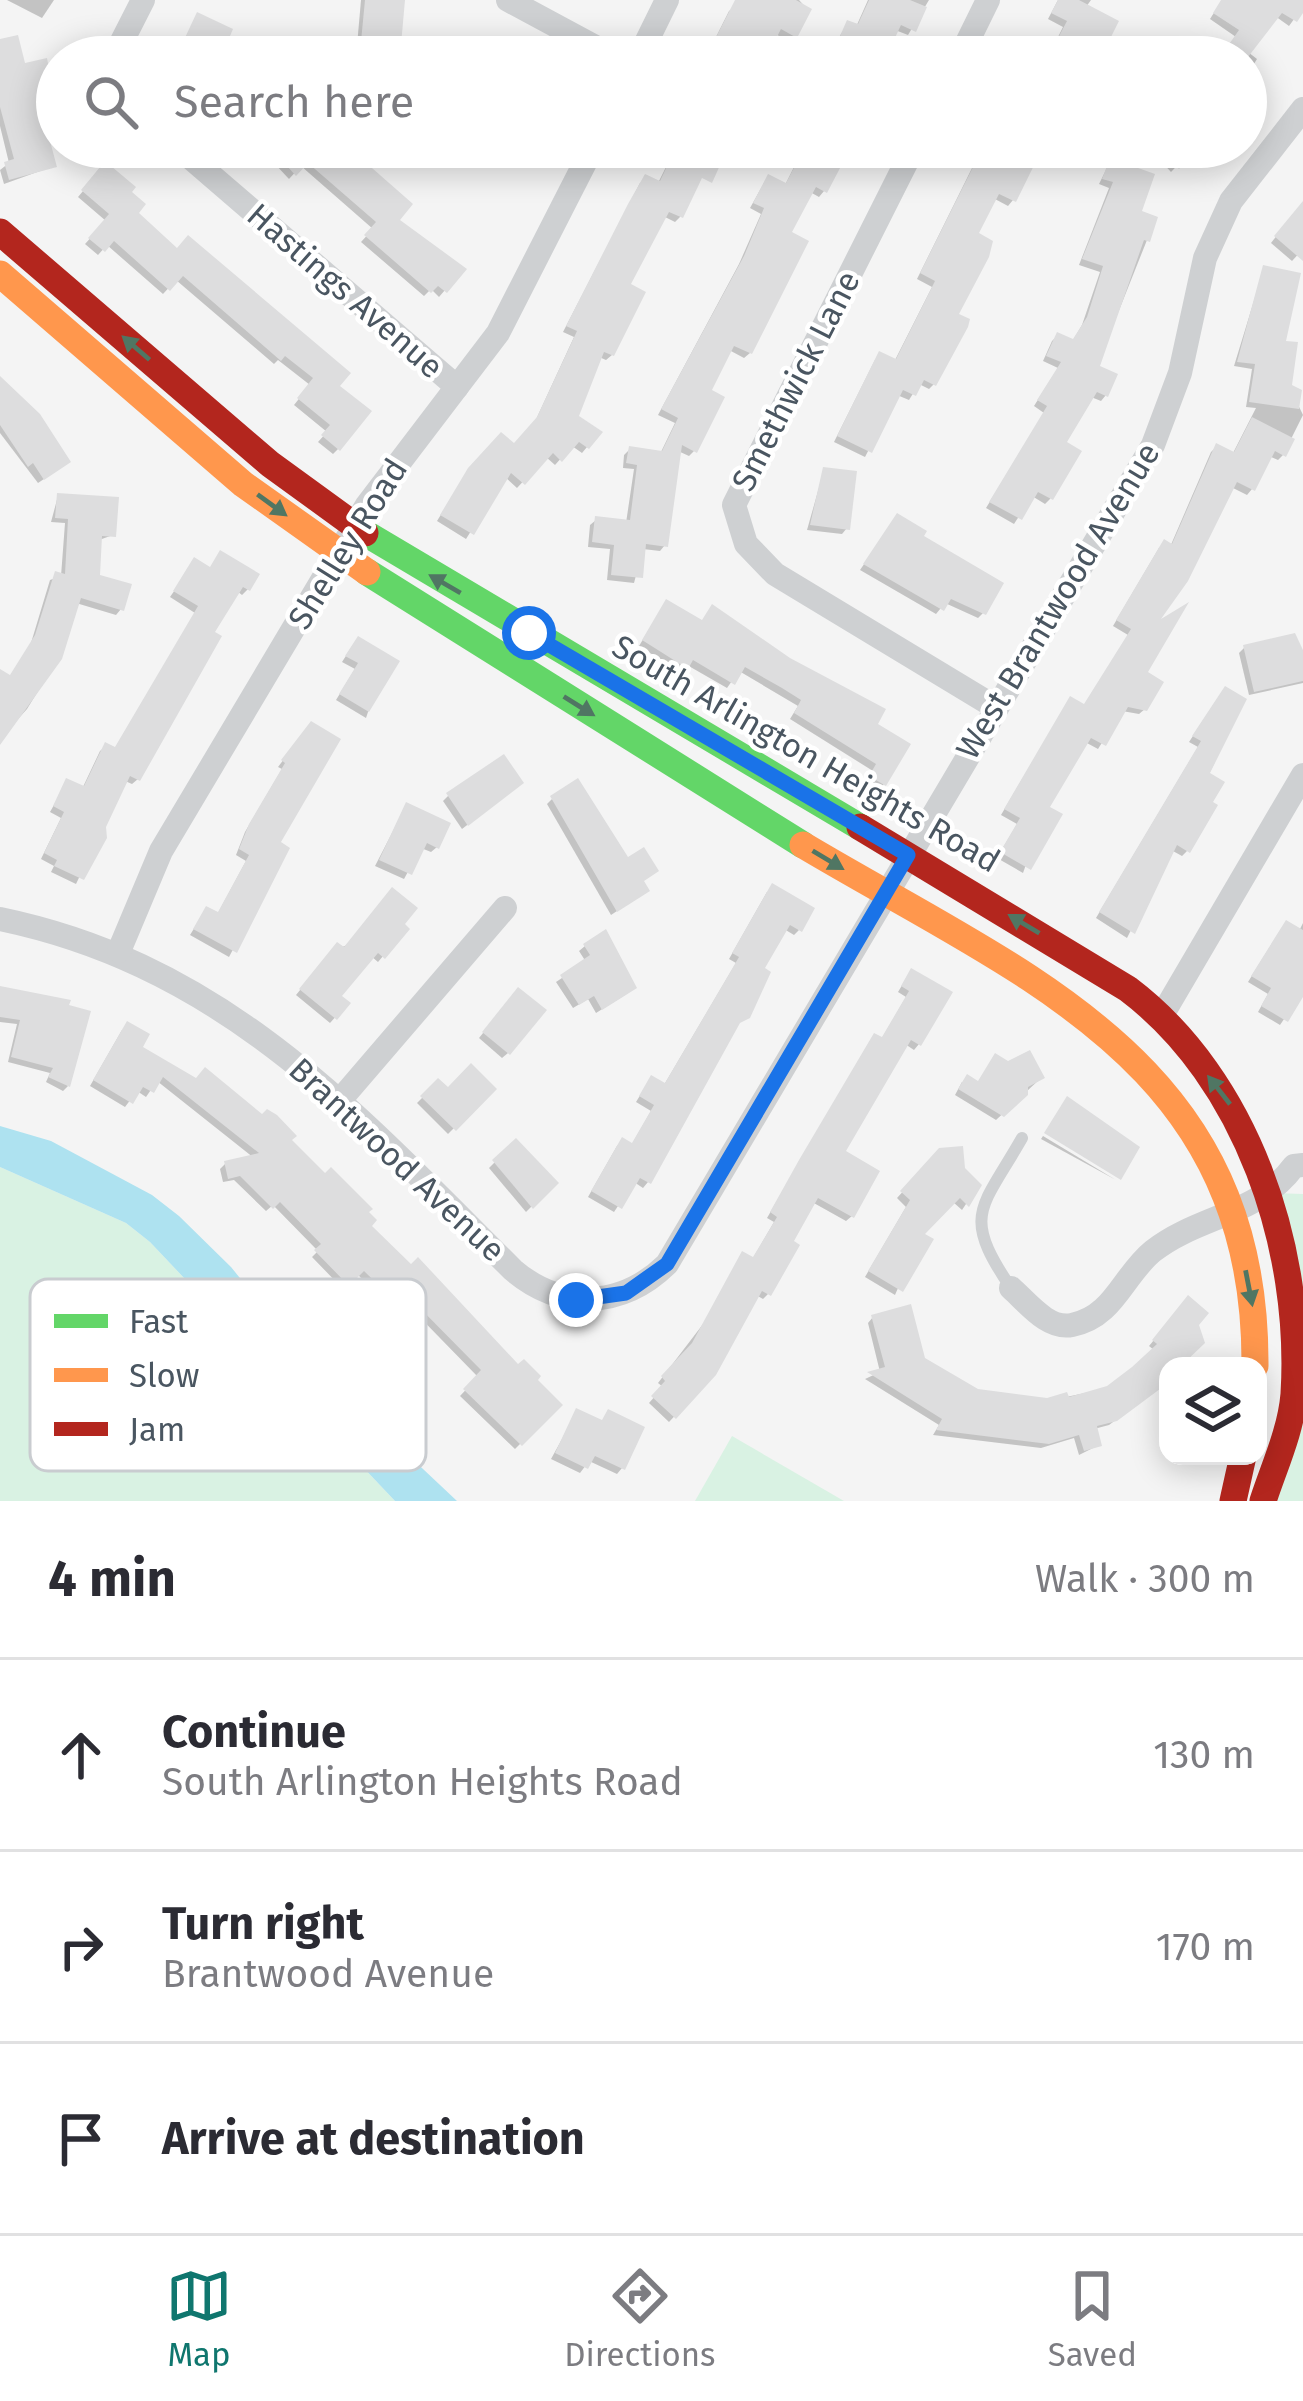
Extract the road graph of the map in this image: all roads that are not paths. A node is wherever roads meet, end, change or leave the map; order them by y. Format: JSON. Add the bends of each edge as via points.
{"nodes":[{"id":1,"x":143,"y":0,"type":"edge"},
{"id":2,"x":508,"y":0,"type":"edge"},
{"id":3,"x":667,"y":0,"type":"edge"},
{"id":4,"x":988,"y":0,"type":"edge"},
{"id":5,"x":125,"y":36,"type":"edge"},
{"id":6,"x":575,"y":36,"type":"edge"},
{"id":7,"x":649,"y":36,"type":"edge"},
{"id":8,"x":970,"y":36,"type":"edge"},
{"id":9,"x":1303,"y":110,"type":"edge"},
{"id":10,"x":1267,"y":156,"type":"edge"},
{"id":11,"x":202,"y":168,"type":"edge"},
{"id":12,"x":582,"y":168,"type":"edge"},
{"id":13,"x":903,"y":168,"type":"edge"},
{"id":14,"x":1257,"y":168,"type":"edge"},
{"id":15,"x":0,"y":232,"type":"edge"},
{"id":16,"x":0,"y":274,"type":"edge"},
{"id":17,"x":457,"y":387,"type":"junction"},
{"id":18,"x":356,"y":528,"type":"junction"},
{"id":19,"x":338,"y":554,"type":"junction"},
{"id":20,"x":995,"y":707,"type":"junction"},
{"id":21,"x":1303,"y":775,"type":"edge"},
{"id":22,"x":908,"y":855,"type":"junction"},
{"id":23,"x":886,"y":895,"type":"junction"},
{"id":24,"x":505,"y":908,"type":"dead end"},
{"id":25,"x":0,"y":919,"type":"edge"},
{"id":26,"x":119,"y":951,"type":"junction"},
{"id":27,"x":1162,"y":1017,"type":"junction"},
{"id":28,"x":341,"y":1099,"type":"junction"},
{"id":29,"x":1022,"y":1138,"type":"dead end"},
{"id":30,"x":1303,"y":1165,"type":"edge"},
{"id":31,"x":1274,"y":1193,"type":"junction"},
{"id":32,"x":1303,"y":1199,"type":"edge"},
{"id":33,"x":1234,"y":1211,"type":"junction"},
{"id":34,"x":1011,"y":1288,"type":"joint"},
{"id":35,"x":1257,"y":1357,"type":"edge"},
{"id":36,"x":1241,"y":1465,"type":"edge"},
{"id":37,"x":1233,"y":1501,"type":"edge"},
{"id":38,"x":1263,"y":1501,"type":"edge"}],
"edges":[{"from":1,"to":5,"type":"street"},
{"from":2,"to":6,"type":"street"},
{"from":3,"to":7,"type":"street"},
{"from":4,"to":8,"type":"street"},
{"from":9,"to":10,"type":"street","name":"West Brantwood Avenue"},
{"from":11,"to":17,"type":"street","name":"Hastings Avenue"},
{"from":12,"to":17,"type":"street","name":"Shelley Road","via":[[498,333]]},
{"from":13,"to":20,"type":"street","name":"Smethwick Lane","via":[[734,505],[746,544],[775,574]]},
{"from":14,"to":20,"type":"street","name":"West Brantwood Avenue","via":[[1231,201],[1205,258],[1180,373],[1153,445]]},
{"from":18,"to":15,"type":"main road","name":"South Arlington Heights Road","one_way":true},
{"from":16,"to":19,"type":"main road","one_way":true,"via":[[243,484]]},
{"from":17,"to":18,"type":"street","name":"Shelley Road","via":[[388,473]]},
{"from":18,"to":19,"type":"street","name":"Shelley Road"},
{"from":22,"to":18,"type":"main road","name":"South Arlington Heights Road","one_way":true},
{"from":19,"to":23,"type":"main road","one_way":true},
{"from":19,"to":26,"type":"street","name":"Shelley Road","via":[[161,851]]},
{"from":20,"to":22,"type":"street","name":"West Brantwood Avenue"},
{"from":21,"to":27,"type":"street"},
{"from":22,"to":23,"type":"street","name":"West Brantwood Avenue"},
{"from":27,"to":22,"type":"main road","name":"South Arlington Heights Road","one_way":true},
{"from":23,"to":28,"type":"street","name":"Brantwood Avenue","via":[[667,1264],[626,1293],[576,1300],[527,1282]]},
{"from":23,"to":33,"type":"main road","via":[[1090,1016],[1136,1054],[1216,1162]]},
{"from":24,"to":28,"type":"street"},
{"from":25,"to":26,"type":"street","name":"Brantwood Avenue"},
{"from":26,"to":28,"type":"street","name":"Brantwood Avenue","via":[[250,1025]]},
{"from":31,"to":27,"type":"main road","name":"South Arlington Heights Road","one_way":true,"via":[[1232,1107]]},
{"from":29,"to":34,"type":"lane","via":[[979,1226],[980,1242]]},
{"from":30,"to":31,"type":"street"},
{"from":31,"to":32,"type":"street"},
{"from":31,"to":33,"type":"street"},
{"from":31,"to":38,"type":"main road","name":"South Arlington Heights Road","via":[[1298,1326],[1294,1399]]},
{"from":33,"to":34,"type":"street","via":[[1157,1247],[1106,1309],[1076,1324],[1047,1321]]},
{"from":33,"to":35,"type":"main road","one_way":true},
{"from":36,"to":37,"type":"main road"}]}
